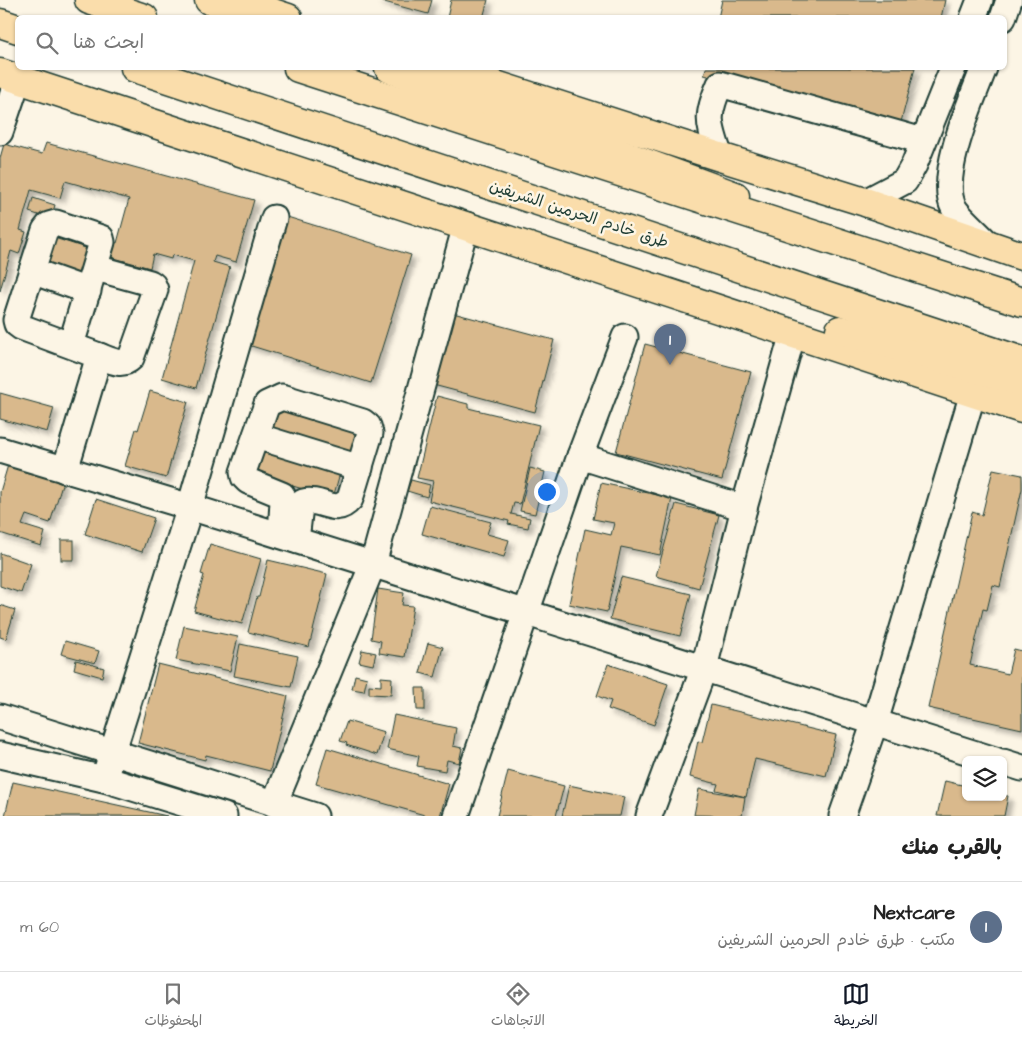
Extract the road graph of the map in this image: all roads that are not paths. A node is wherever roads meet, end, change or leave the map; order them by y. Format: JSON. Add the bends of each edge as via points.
{"nodes":[{"id":1,"x":90,"y":0,"type":"edge"},
{"id":2,"x":209,"y":0,"type":"edge"},
{"id":3,"x":234,"y":0,"type":"edge"},
{"id":4,"x":980,"y":0,"type":"edge"},
{"id":5,"x":1009,"y":0,"type":"edge"},
{"id":6,"x":135,"y":15,"type":"edge"},
{"id":7,"x":248,"y":15,"type":"edge"},
{"id":8,"x":279,"y":15,"type":"edge"},
{"id":9,"x":974,"y":15,"type":"edge"},
{"id":10,"x":1004,"y":15,"type":"edge"},
{"id":11,"x":0,"y":23,"type":"edge"},
{"id":12,"x":15,"y":28,"type":"edge"},
{"id":13,"x":141,"y":70,"type":"edge"},
{"id":14,"x":304,"y":70,"type":"edge"},
{"id":15,"x":395,"y":70,"type":"edge"},
{"id":16,"x":449,"y":70,"type":"edge"},
{"id":17,"x":952,"y":70,"type":"edge"},
{"id":18,"x":983,"y":70,"type":"edge"},
{"id":19,"x":9,"y":76,"type":"edge"},
{"id":20,"x":0,"y":130,"type":"edge"},
{"id":21,"x":922,"y":141,"type":"junction"},
{"id":22,"x":720,"y":157,"type":"junction"},
{"id":23,"x":865,"y":202,"type":"junction"},
{"id":24,"x":274,"y":218,"type":"dead end"},
{"id":25,"x":466,"y":225,"type":"junction"},
{"id":26,"x":989,"y":245,"type":"junction"},
{"id":27,"x":1022,"y":256,"type":"edge"},
{"id":28,"x":96,"y":268,"type":"junction"},
{"id":29,"x":32,"y":271,"type":"junction"},
{"id":30,"x":982,"y":289,"type":"junction"},
{"id":31,"x":88,"y":291,"type":"junction"},
{"id":32,"x":1022,"y":302,"type":"edge"},
{"id":33,"x":793,"y":333,"type":"junction"},
{"id":34,"x":625,"y":337,"type":"dead end"},
{"id":35,"x":71,"y":345,"type":"junction"},
{"id":36,"x":99,"y":356,"type":"junction"},
{"id":37,"x":1022,"y":361,"type":"edge"},
{"id":38,"x":1022,"y":382,"type":"edge"},
{"id":39,"x":973,"y":393,"type":"junction"},
{"id":40,"x":1022,"y":409,"type":"edge"},
{"id":41,"x":256,"y":436,"type":"junction"},
{"id":42,"x":0,"y":450,"type":"edge"},
{"id":43,"x":580,"y":456,"type":"junction"},
{"id":44,"x":360,"y":468,"type":"junction"},
{"id":45,"x":64,"y":470,"type":"junction"},
{"id":46,"x":190,"y":507,"type":"junction"},
{"id":47,"x":744,"y":508,"type":"junction"},
{"id":48,"x":288,"y":538,"type":"junction"},
{"id":49,"x":373,"y":564,"type":"junction"},
{"id":50,"x":527,"y":613,"type":"junction"},
{"id":51,"x":704,"y":668,"type":"junction"},
{"id":52,"x":0,"y":717,"type":"edge"},
{"id":53,"x":875,"y":722,"type":"junction"},
{"id":54,"x":112,"y":751,"type":"junction"},
{"id":55,"x":0,"y":755,"type":"edge"},
{"id":56,"x":982,"y":756,"type":"edge"},
{"id":57,"x":1007,"y":763,"type":"edge"},
{"id":58,"x":1022,"y":768,"type":"edge"},
{"id":59,"x":104,"y":779,"type":"junction"},
{"id":60,"x":274,"y":804,"type":"junction"},
{"id":61,"x":224,"y":816,"type":"edge"},
{"id":62,"x":315,"y":816,"type":"edge"},
{"id":63,"x":456,"y":816,"type":"edge"},
{"id":64,"x":649,"y":816,"type":"edge"},
{"id":65,"x":842,"y":816,"type":"edge"}],
"edges":[{"from":1,"to":6,"type":"main road"},
{"from":2,"to":7,"type":"main road"},
{"from":3,"to":8,"type":"main road"},
{"from":4,"to":9,"type":"street"},
{"from":5,"to":10,"type":"street"},
{"from":11,"to":12,"type":"main road"},
{"from":13,"to":37,"type":"main road","name":"طرق خادم الحرمين الشريفين"},
{"from":14,"to":30,"type":"main road"},
{"from":15,"to":30,"type":"main road"},
{"from":16,"to":22,"type":"main road"},
{"from":17,"to":21,"type":"street"},
{"from":18,"to":26,"type":"street","via":[[959,135],[949,188],[954,209]]},
{"from":19,"to":20,"type":"street"},
{"from":19,"to":25,"type":"main road"},
{"from":21,"to":22,"type":"street","via":[[720,84],[710,105],[709,123]]},
{"from":21,"to":23,"type":"street","via":[[905,181]]},
{"from":22,"to":23,"type":"main road"},
{"from":23,"to":26,"type":"main road"},
{"from":24,"to":46,"type":"street"},
{"from":25,"to":33,"type":"main road"},
{"from":25,"to":38,"type":"main road"},
{"from":25,"to":49,"type":"street"},
{"from":26,"to":27,"type":"main road"},
{"from":28,"to":29,"type":"street","via":[[101,238],[56,223],[45,230]]},
{"from":28,"to":31,"type":"street"},
{"from":28,"to":36,"type":"street","via":[[150,283],[155,290],[131,358],[121,363]]},
{"from":29,"to":31,"type":"street"},
{"from":29,"to":35,"type":"street","via":[[16,320],[18,324]]},
{"from":30,"to":32,"type":"main road"},
{"from":31,"to":35,"type":"street"},
{"from":33,"to":39,"type":"main road"},
{"from":33,"to":47,"type":"street"},
{"from":34,"to":43,"type":"street"},
{"from":35,"to":36,"type":"street"},
{"from":36,"to":45,"type":"street"},
{"from":39,"to":40,"type":"main road"},
{"from":39,"to":53,"type":"street"},
{"from":41,"to":44,"type":"street"},
{"from":41,"to":44,"type":"street","via":[[267,404],[282,397],[368,426],[370,433]]},
{"from":41,"to":48,"type":"street","via":[[242,472],[248,481],[282,496]]},
{"from":42,"to":45,"type":"street"},
{"from":43,"to":47,"type":"street"},
{"from":43,"to":50,"type":"street"},
{"from":44,"to":48,"type":"street","via":[[345,505],[337,508],[310,500],[303,502]]},
{"from":45,"to":46,"type":"street"},
{"from":46,"to":48,"type":"street"},
{"from":46,"to":54,"type":"street"},
{"from":47,"to":51,"type":"street"},
{"from":48,"to":49,"type":"street"},
{"from":49,"to":50,"type":"street"},
{"from":49,"to":60,"type":"street"},
{"from":50,"to":51,"type":"street"},
{"from":50,"to":63,"type":"street"},
{"from":51,"to":53,"type":"street"},
{"from":51,"to":64,"type":"street"},
{"from":52,"to":54,"type":"street"},
{"from":53,"to":56,"type":"street"},
{"from":53,"to":65,"type":"street"},
{"from":54,"to":59,"type":"street"},
{"from":54,"to":60,"type":"street"},
{"from":55,"to":59,"type":"street"},
{"from":57,"to":58,"type":"street"},
{"from":59,"to":61,"type":"street"},
{"from":60,"to":62,"type":"street"}]}
